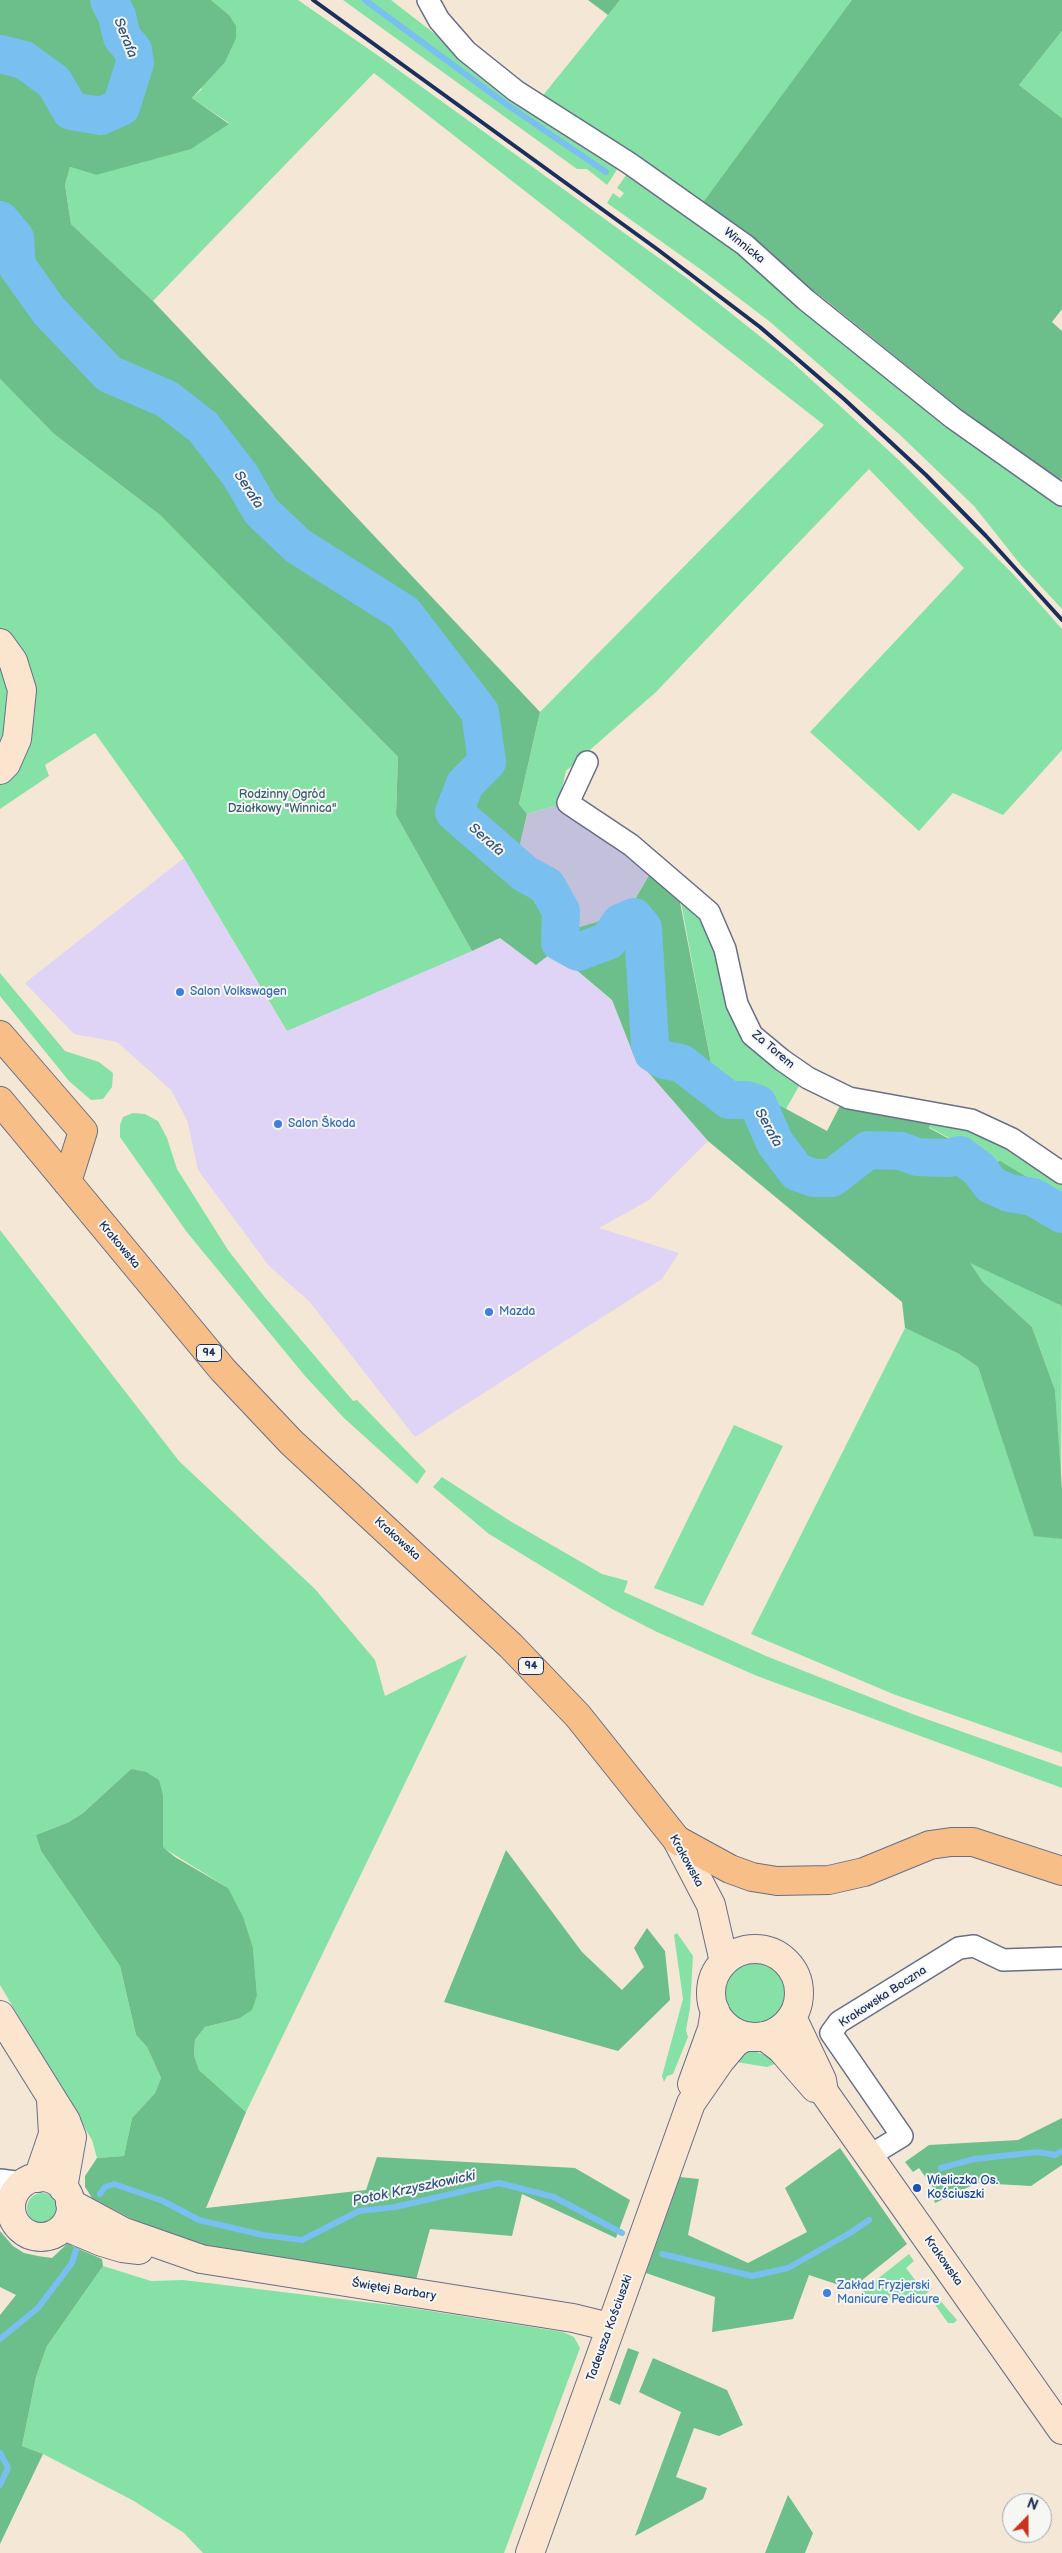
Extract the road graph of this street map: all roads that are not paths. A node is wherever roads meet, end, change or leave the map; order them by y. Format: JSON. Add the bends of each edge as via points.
{"nodes":[{"id":1,"x":428,"y":0,"type":"edge"},
{"id":2,"x":1062,"y":495,"type":"edge"},
{"id":3,"x":0,"y":643,"type":"edge"},
{"id":4,"x":587,"y":762,"type":"dead end"},
{"id":5,"x":0,"y":770,"type":"edge"},
{"id":6,"x":0,"y":1035,"type":"edge"},
{"id":7,"x":0,"y":1101,"type":"edge"},
{"id":8,"x":1062,"y":1173,"type":"edge"},
{"id":9,"x":67,"y":1182,"type":"junction"},
{"id":10,"x":677,"y":1840,"type":"junction"},
{"id":11,"x":1062,"y":1872,"type":"edge"},
{"id":12,"x":711,"y":1906,"type":"junction"},
{"id":13,"x":752,"y":1949,"type":"junction"},
{"id":14,"x":1062,"y":1958,"type":"edge"},
{"id":15,"x":724,"y":1962,"type":"junction"},
{"id":16,"x":715,"y":2010,"type":"junction"},
{"id":17,"x":0,"y":2014,"type":"edge"},
{"id":18,"x":792,"y":2017,"type":"junction"},
{"id":19,"x":756,"y":2036,"type":"junction"},
{"id":20,"x":824,"y":2092,"type":"junction"},
{"id":21,"x":51,"y":2096,"type":"junction"},
{"id":22,"x":691,"y":2103,"type":"junction"},
{"id":23,"x":869,"y":2156,"type":"junction"},
{"id":24,"x":15,"y":2189,"type":"edge"},
{"id":25,"x":66,"y":2206,"type":"junction"},
{"id":26,"x":610,"y":2327,"type":"junction"},
{"id":27,"x":1062,"y":2430,"type":"edge"},
{"id":28,"x":530,"y":2553,"type":"edge"}],
"edges":[{"from":1,"to":2,"type":"street","name":"Winnicka","via":[[439,20],[466,51],[516,91],[629,163],[745,244],[806,300],[953,418]]},
{"from":3,"to":5,"type":"street","via":[[13,661],[22,690],[17,739]]},
{"from":4,"to":8,"type":"street","name":"Za Torem","via":[[568,803],[631,845],[709,912],[725,949],[737,1004],[752,1035],[808,1078],[849,1098],[971,1120],[1012,1139]]},
{"from":6,"to":9,"type":"main road","via":[[83,1131]]},
{"from":7,"to":9,"type":"main road","name":"Krakowska","number":"94"},
{"from":9,"to":10,"type":"main road","name":"Krakowska","number":"94","via":[[223,1370],[291,1442],[512,1646],[578,1716]]},
{"from":10,"to":11,"type":"main road","number":"94","via":[[730,1869],[752,1877],[786,1882],[829,1880],[855,1874],[915,1850],[951,1842],[982,1844]]},
{"from":10,"to":12,"type":"street","name":"Krakowska"},
{"from":12,"to":13,"type":"street","name":"Krakowska"},
{"from":12,"to":15,"type":"street","name":"Krakowska"},
{"from":13,"to":15,"type":"street"},
{"from":13,"to":18,"type":"street","via":[[779,1956],[791,1968],[799,1993]]},
{"from":14,"to":23,"type":"street","name":"Krakowska Boczna","via":[[1003,1960],[974,1946],[959,1948],[839,2022],[831,2033],[902,2136]]},
{"from":15,"to":16,"type":"street","via":[[712,1985]]},
{"from":16,"to":19,"type":"street","via":[[731,2029]]},
{"from":16,"to":22,"type":"street","name":"Tadeusza Kościuszki","via":[[712,2030],[692,2083]]},
{"from":17,"to":21,"type":"street"},
{"from":18,"to":19,"type":"street","via":[[780,2029]]},
{"from":18,"to":20,"type":"street","name":"Krakowska","via":[[822,2080]]},
{"from":19,"to":20,"type":"street","name":"Krakowska","via":[[781,2049],[811,2086]]},
{"from":19,"to":22,"type":"street","name":"Tadeusza Kościuszki","via":[[736,2042]]},
{"from":20,"to":23,"type":"street","name":"Krakowska"},
{"from":21,"to":24,"type":"street","via":[[53,2134]]},
{"from":21,"to":25,"type":"street","via":[[72,2137]]},
{"from":22,"to":26,"type":"street","name":"Tadeusza Kościuszki"},
{"from":23,"to":27,"type":"street","name":"Krakowska"},
{"from":24,"to":25,"type":"street","via":[[52,2180]]},
{"from":24,"to":25,"type":"street","via":[[12,2214],[20,2228],[34,2237],[51,2235]]},
{"from":25,"to":26,"type":"street","name":"Świętej Barbary","via":[[122,2248],[179,2253],[573,2318]]},
{"from":26,"to":28,"type":"street","name":"Tadeusza Kościuszki"}]}
